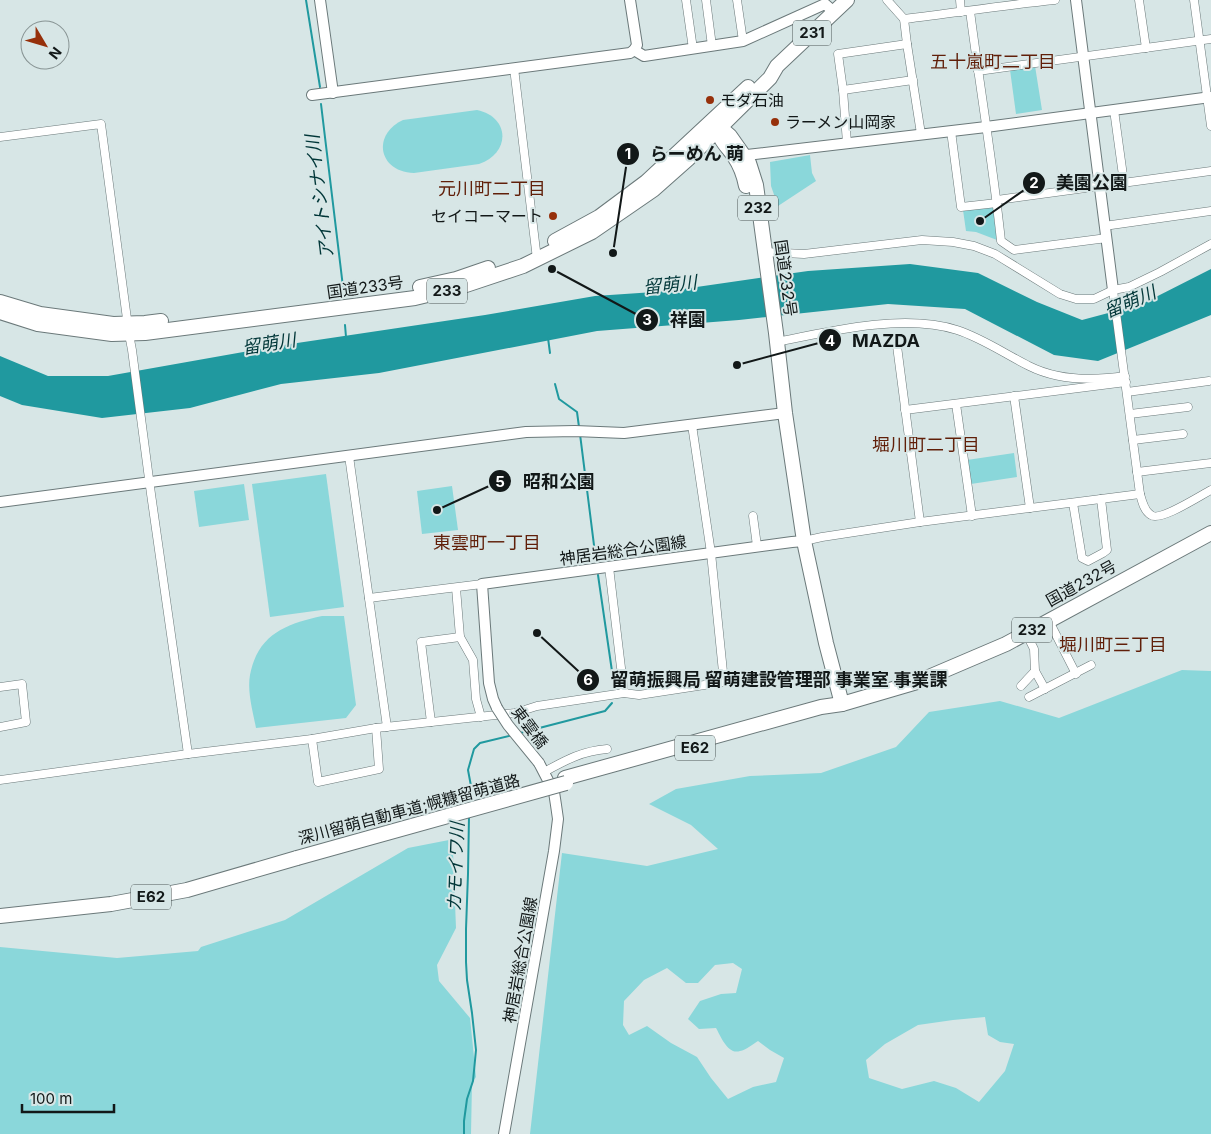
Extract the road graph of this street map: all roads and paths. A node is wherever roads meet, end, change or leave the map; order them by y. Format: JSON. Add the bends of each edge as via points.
{"nodes":[{"id":1,"x":320,"y":0,"type":"edge"},
{"id":2,"x":630,"y":0,"type":"edge"},
{"id":3,"x":686,"y":0,"type":"edge"},
{"id":4,"x":706,"y":0,"type":"edge"},
{"id":5,"x":737,"y":0,"type":"edge"},
{"id":6,"x":847,"y":0,"type":"edge"},
{"id":7,"x":887,"y":0,"type":"edge"},
{"id":8,"x":960,"y":0,"type":"edge"},
{"id":9,"x":1055,"y":0,"type":"edge"},
{"id":10,"x":1076,"y":0,"type":"edge"},
{"id":11,"x":1139,"y":0,"type":"edge"},
{"id":12,"x":1194,"y":0,"type":"edge"},
{"id":13,"x":995,"y":3,"type":"edge"},
{"id":14,"x":829,"y":5,"type":"edge"},
{"id":15,"x":970,"y":11,"type":"junction"},
{"id":16,"x":961,"y":12,"type":"junction"},
{"id":17,"x":904,"y":19,"type":"junction"},
{"id":18,"x":1211,"y":39,"type":"edge"},
{"id":19,"x":743,"y":41,"type":"junction"},
{"id":20,"x":1199,"y":41,"type":"junction"},
{"id":21,"x":907,"y":44,"type":"junction"},
{"id":22,"x":712,"y":46,"type":"junction"},
{"id":23,"x":1146,"y":48,"type":"junction"},
{"id":24,"x":693,"y":49,"type":"junction"},
{"id":25,"x":634,"y":50,"type":"junction"},
{"id":26,"x":1083,"y":56,"type":"junction"},
{"id":27,"x":514,"y":68,"type":"junction"},
{"id":28,"x":978,"y":71,"type":"junction"},
{"id":29,"x":913,"y":80,"type":"junction"},
{"id":30,"x":843,"y":90,"type":"junction"},
{"id":31,"x":333,"y":93,"type":"junction"},
{"id":32,"x":312,"y":96,"type":"dead end"},
{"id":33,"x":1209,"y":97,"type":"edge"},
{"id":34,"x":1114,"y":110,"type":"junction"},
{"id":35,"x":729,"y":111,"type":"junction"},
{"id":36,"x":1090,"y":114,"type":"junction"},
{"id":37,"x":1211,"y":126,"type":"edge"},
{"id":38,"x":986,"y":127,"type":"junction"},
{"id":39,"x":710,"y":129,"type":"junction"},
{"id":40,"x":951,"y":131,"type":"junction"},
{"id":41,"x":921,"y":134,"type":"junction"},
{"id":42,"x":0,"y":137,"type":"edge"},
{"id":43,"x":726,"y":139,"type":"junction"},
{"id":44,"x":847,"y":143,"type":"junction"},
{"id":45,"x":740,"y":156,"type":"junction"},
{"id":46,"x":1211,"y":171,"type":"edge"},
{"id":47,"x":1124,"y":183,"type":"junction"},
{"id":48,"x":1100,"y":186,"type":"junction"},
{"id":49,"x":997,"y":201,"type":"junction"},
{"id":50,"x":1211,"y":211,"type":"edge"},
{"id":51,"x":1104,"y":226,"type":"junction"},
{"id":52,"x":1107,"y":238,"type":"junction"},
{"id":53,"x":1211,"y":244,"type":"edge"},
{"id":54,"x":536,"y":255,"type":"junction"},
{"id":55,"x":762,"y":259,"type":"junction"},
{"id":56,"x":1113,"y":292,"type":"junction"},
{"id":57,"x":0,"y":302,"type":"edge"},
{"id":58,"x":0,"y":312,"type":"edge"},
{"id":59,"x":128,"y":328,"type":"junction"},
{"id":60,"x":773,"y":336,"type":"junction"},
{"id":61,"x":897,"y":346,"type":"dead end"},
{"id":62,"x":1125,"y":377,"type":"junction"},
{"id":63,"x":1209,"y":381,"type":"dead end"},
{"id":64,"x":1127,"y":392,"type":"junction"},
{"id":65,"x":1014,"y":396,"type":"junction"},
{"id":66,"x":956,"y":404,"type":"junction"},
{"id":67,"x":1188,"y":407,"type":"dead end"},
{"id":68,"x":905,"y":410,"type":"junction"},
{"id":69,"x":780,"y":414,"type":"junction"},
{"id":70,"x":1130,"y":414,"type":"junction"},
{"id":71,"x":692,"y":425,"type":"junction"},
{"id":72,"x":1183,"y":434,"type":"dead end"},
{"id":73,"x":1133,"y":440,"type":"junction"},
{"id":74,"x":349,"y":456,"type":"junction"},
{"id":75,"x":1211,"y":463,"type":"edge"},
{"id":76,"x":1137,"y":472,"type":"junction"},
{"id":77,"x":150,"y":482,"type":"junction"},
{"id":78,"x":1211,"y":490,"type":"edge"},
{"id":79,"x":1140,"y":494,"type":"junction"},
{"id":80,"x":1101,"y":499,"type":"junction"},
{"id":81,"x":0,"y":502,"type":"edge"},
{"id":82,"x":1073,"y":503,"type":"junction"},
{"id":83,"x":1030,"y":508,"type":"junction"},
{"id":84,"x":753,"y":516,"type":"dead end"},
{"id":85,"x":972,"y":516,"type":"junction"},
{"id":86,"x":920,"y":522,"type":"junction"},
{"id":87,"x":1211,"y":533,"type":"edge"},
{"id":88,"x":804,"y":541,"type":"junction"},
{"id":89,"x":757,"y":546,"type":"junction"},
{"id":90,"x":711,"y":553,"type":"junction"},
{"id":91,"x":609,"y":567,"type":"junction"},
{"id":92,"x":482,"y":584,"type":"junction"},
{"id":93,"x":456,"y":588,"type":"junction"},
{"id":94,"x":369,"y":598,"type":"junction"},
{"id":95,"x":1049,"y":621,"type":"junction"},
{"id":96,"x":1026,"y":633,"type":"junction"},
{"id":97,"x":460,"y":637,"type":"junction"},
{"id":98,"x":1091,"y":665,"type":"dead end"},
{"id":99,"x":1035,"y":671,"type":"junction"},
{"id":100,"x":1076,"y":674,"type":"junction"},
{"id":101,"x":1022,"y":686,"type":"dead end"},
{"id":102,"x":0,"y":687,"type":"edge"},
{"id":103,"x":1045,"y":689,"type":"junction"},
{"id":104,"x":624,"y":693,"type":"junction"},
{"id":105,"x":1029,"y":697,"type":"dead end"},
{"id":106,"x":842,"y":704,"type":"junction"},
{"id":107,"x":481,"y":717,"type":"junction"},
{"id":108,"x":431,"y":722,"type":"junction"},
{"id":109,"x":0,"y":727,"type":"edge"},
{"id":110,"x":387,"y":727,"type":"junction"},
{"id":111,"x":376,"y":728,"type":"junction"},
{"id":112,"x":312,"y":739,"type":"junction"},
{"id":113,"x":607,"y":749,"type":"dead end"},
{"id":114,"x":188,"y":754,"type":"junction"},
{"id":115,"x":542,"y":768,"type":"junction"},
{"id":116,"x":0,"y":780,"type":"edge"},
{"id":117,"x":297,"y":855,"type":"junction"},
{"id":118,"x":0,"y":908,"type":"edge"},
{"id":119,"x":0,"y":916,"type":"edge"},
{"id":120,"x":504,"y":1134,"type":"edge"}],
"edges":[{"from":1,"to":31,"type":"street"},
{"from":2,"to":25,"type":"street","via":[[637,45]]},
{"from":3,"to":24,"type":"street"},
{"from":4,"to":22,"type":"street"},
{"from":5,"to":19,"type":"street"},
{"from":6,"to":14,"type":"highway","number":"231"},
{"from":7,"to":17,"type":"street"},
{"from":8,"to":16,"type":"street"},
{"from":9,"to":13,"type":"street"},
{"from":10,"to":26,"type":"street"},
{"from":11,"to":23,"type":"street"},
{"from":12,"to":20,"type":"street"},
{"from":13,"to":15,"type":"street"},
{"from":14,"to":19,"type":"street"},
{"from":14,"to":35,"type":"highway","number":"231","via":[[770,78]]},
{"from":15,"to":16,"type":"street"},
{"from":15,"to":28,"type":"street"},
{"from":16,"to":17,"type":"street"},
{"from":17,"to":21,"type":"street"},
{"from":18,"to":20,"type":"street"},
{"from":19,"to":22,"type":"street"},
{"from":20,"to":23,"type":"street"},
{"from":20,"to":33,"type":"street"},
{"from":21,"to":29,"type":"street"},
{"from":21,"to":30,"type":"street","via":[[838,54]]},
{"from":22,"to":24,"type":"street"},
{"from":23,"to":26,"type":"street"},
{"from":24,"to":25,"type":"street","via":[[644,56]]},
{"from":25,"to":27,"type":"street"},
{"from":26,"to":28,"type":"street"},
{"from":26,"to":36,"type":"street"},
{"from":27,"to":31,"type":"street"},
{"from":27,"to":54,"type":"street"},
{"from":28,"to":38,"type":"street"},
{"from":29,"to":30,"type":"street"},
{"from":29,"to":41,"type":"street"},
{"from":30,"to":44,"type":"street"},
{"from":31,"to":32,"type":"street"},
{"from":33,"to":34,"type":"street"},
{"from":33,"to":37,"type":"street"},
{"from":34,"to":36,"type":"street"},
{"from":34,"to":47,"type":"street"},
{"from":35,"to":39,"type":"highway","number":"231"},
{"from":35,"to":43,"type":"highway"},
{"from":36,"to":38,"type":"street"},
{"from":36,"to":48,"type":"street"},
{"from":38,"to":40,"type":"street"},
{"from":38,"to":49,"type":"street"},
{"from":39,"to":43,"type":"highway","via":[[713,138]]},
{"from":39,"to":54,"type":"highway","name":"国道233号","number":"233","via":[[667,178],[646,195],[592,232]]},
{"from":40,"to":41,"type":"street"},
{"from":40,"to":49,"type":"street","via":[[961,207]]},
{"from":41,"to":44,"type":"street"},
{"from":42,"to":59,"type":"street","via":[[101,124]]},
{"from":43,"to":45,"type":"highway","name":"国道232号","number":"232"},
{"from":44,"to":45,"type":"street"},
{"from":45,"to":55,"type":"highway","name":"国道232号","number":"232","via":[[750,163],[756,186]]},
{"from":46,"to":47,"type":"street"},
{"from":47,"to":48,"type":"street"},
{"from":48,"to":49,"type":"street"},
{"from":48,"to":51,"type":"street"},
{"from":49,"to":52,"type":"street","via":[[1001,241],[1014,250]]},
{"from":50,"to":51,"type":"street"},
{"from":51,"to":52,"type":"street"},
{"from":52,"to":56,"type":"street"},
{"from":53,"to":56,"type":"street","via":[[1160,272]]},
{"from":54,"to":59,"type":"highway","name":"国道233号","number":"233","via":[[523,266],[457,288],[414,298],[165,330]]},
{"from":55,"to":56,"type":"street","via":[[922,240],[953,242],[995,254],[1060,294],[1076,299],[1094,299]]},
{"from":55,"to":60,"type":"highway","name":"国道232号","number":"232"},
{"from":56,"to":62,"type":"street"},
{"from":57,"to":59,"type":"highway","name":"国道233号","number":"233","via":[[40,314]]},
{"from":58,"to":59,"type":"highway","name":"国道233号","number":"233","via":[[38,324],[112,334]]},
{"from":59,"to":77,"type":"street"},
{"from":60,"to":62,"type":"street","via":[[894,324],[930,324],[958,330],[1030,366],[1069,379]]},
{"from":60,"to":69,"type":"highway","name":"国道232号","number":"232"},
{"from":61,"to":68,"type":"street"},
{"from":62,"to":64,"type":"street"},
{"from":62,"to":65,"type":"street"},
{"from":63,"to":64,"type":"street"},
{"from":64,"to":70,"type":"street"},
{"from":65,"to":66,"type":"street"},
{"from":65,"to":83,"type":"street"},
{"from":66,"to":68,"type":"street"},
{"from":66,"to":85,"type":"street"},
{"from":67,"to":70,"type":"street"},
{"from":68,"to":86,"type":"street"},
{"from":69,"to":71,"type":"street"},
{"from":69,"to":88,"type":"highway","name":"国道232号","number":"232","via":[[797,527]]},
{"from":70,"to":73,"type":"street"},
{"from":71,"to":74,"type":"street","via":[[624,433],[526,432]]},
{"from":71,"to":90,"type":"street"},
{"from":72,"to":73,"type":"street"},
{"from":73,"to":76,"type":"street"},
{"from":74,"to":77,"type":"street"},
{"from":74,"to":94,"type":"street"},
{"from":75,"to":76,"type":"street"},
{"from":76,"to":79,"type":"street"},
{"from":77,"to":81,"type":"street"},
{"from":77,"to":114,"type":"street"},
{"from":78,"to":79,"type":"street","via":[[1155,517],[1144,507]]},
{"from":79,"to":80,"type":"street"},
{"from":80,"to":82,"type":"street"},
{"from":80,"to":82,"type":"street","via":[[1107,550],[1088,561],[1082,558]]},
{"from":82,"to":83,"type":"street"},
{"from":83,"to":85,"type":"street"},
{"from":84,"to":89,"type":"street"},
{"from":85,"to":86,"type":"street"},
{"from":86,"to":88,"type":"street"},
{"from":87,"to":95,"type":"highway","name":"国道232号","number":"232"},
{"from":88,"to":89,"type":"street","name":"神居岩総合公園線"},
{"from":88,"to":106,"type":"highway","name":"国道232号","number":"232"},
{"from":89,"to":90,"type":"street","name":"神居岩総合公園線"},
{"from":90,"to":91,"type":"street","name":"神居岩総合公園線"},
{"from":90,"to":104,"type":"street","via":[[724,682],[639,695]]},
{"from":91,"to":92,"type":"street","name":"神居岩総合公園線"},
{"from":91,"to":104,"type":"street"},
{"from":92,"to":93,"type":"street"},
{"from":92,"to":115,"type":"street","name":"東雲橋","bridge":true,"via":[[489,683],[497,708]]},
{"from":93,"to":94,"type":"street"},
{"from":93,"to":97,"type":"street"},
{"from":94,"to":110,"type":"street"},
{"from":95,"to":96,"type":"highway","name":"国道232号","number":"232"},
{"from":95,"to":100,"type":"street"},
{"from":96,"to":99,"type":"street","via":[[1034,649]]},
{"from":96,"to":106,"type":"highway","name":"国道232号","number":"232","via":[[917,682]]},
{"from":97,"to":107,"type":"street","via":[[473,660]]},
{"from":97,"to":108,"type":"street","via":[[421,642]]},
{"from":98,"to":100,"type":"street"},
{"from":99,"to":101,"type":"street"},
{"from":99,"to":103,"type":"street"},
{"from":100,"to":103,"type":"street"},
{"from":102,"to":109,"type":"street","via":[[22,684],[26,722]]},
{"from":103,"to":105,"type":"street"},
{"from":104,"to":107,"type":"street"},
{"from":106,"to":117,"type":"highway","name":"深川留萌自動車道;幌糠留萌道路","number":"E62"},
{"from":107,"to":108,"type":"street"},
{"from":108,"to":110,"type":"street"},
{"from":110,"to":111,"type":"street"},
{"from":111,"to":112,"type":"street"},
{"from":111,"to":112,"type":"street","via":[[379,769],[318,782]]},
{"from":112,"to":114,"type":"street"},
{"from":113,"to":115,"type":"street","via":[[592,750]]},
{"from":114,"to":116,"type":"street"},
{"from":115,"to":120,"type":"street","name":"神居岩総合公園線","via":[[554,792],[558,819]]},
{"from":117,"to":118,"type":"highway","name":"深川留萌自動車道;幌糠留萌道路","number":"E62","via":[[118,896]]},
{"from":117,"to":119,"type":"highway","name":"深川留萌自動車道;幌糠留萌道路","number":"E62","via":[[187,890],[111,904]]}]}
